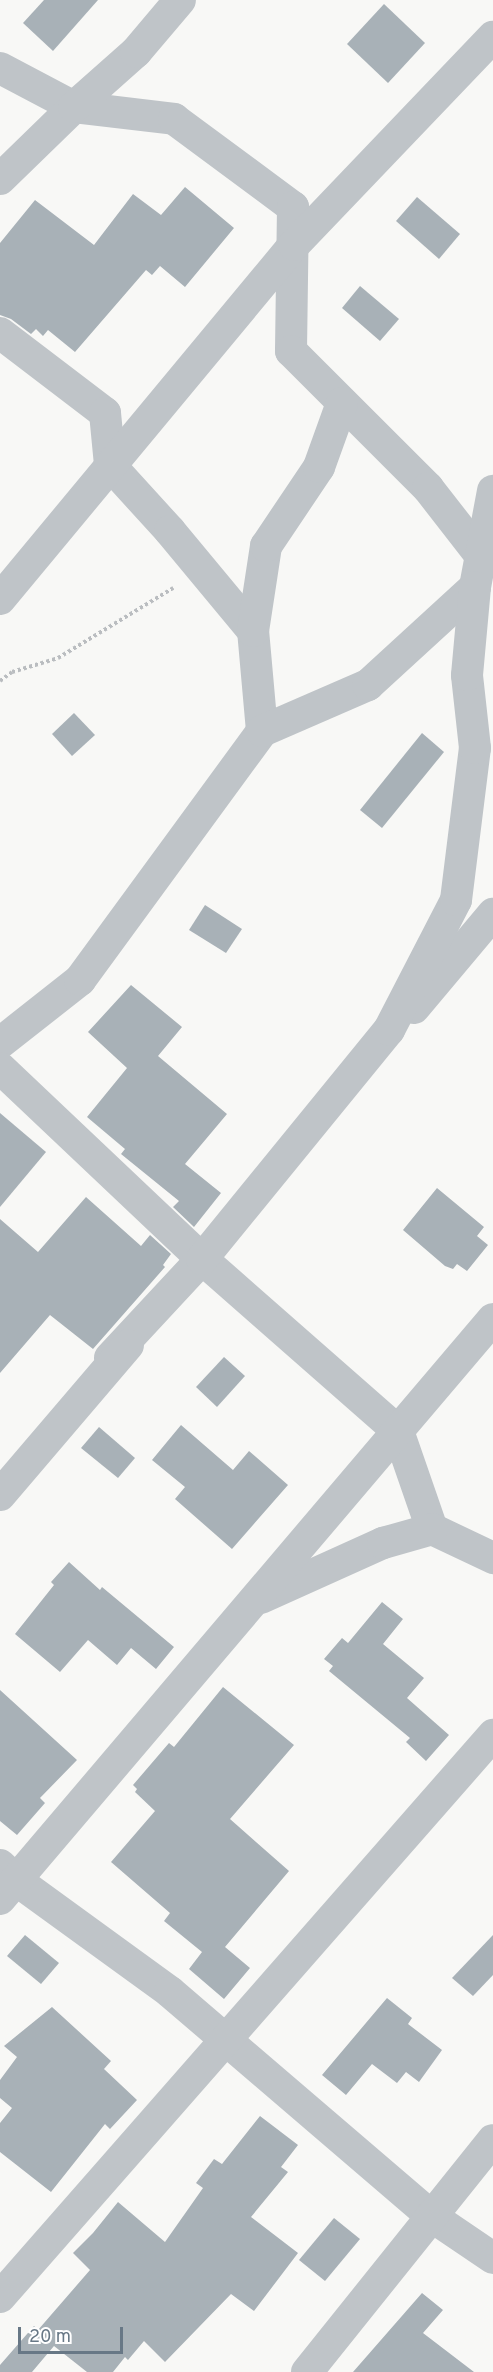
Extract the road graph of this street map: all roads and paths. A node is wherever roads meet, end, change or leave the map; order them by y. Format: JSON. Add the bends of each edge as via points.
{"nodes":[{"id":1,"x":180,"y":0,"type":"edge"},
{"id":2,"x":493,"y":37,"type":"edge"},
{"id":3,"x":0,"y":68,"type":"edge"},
{"id":4,"x":74,"y":107,"type":"junction"},
{"id":5,"x":0,"y":179,"type":"edge"},
{"id":6,"x":294,"y":246,"type":"junction"},
{"id":7,"x":0,"y":333,"type":"edge"},
{"id":8,"x":342,"y":403,"type":"junction"},
{"id":9,"x":110,"y":465,"type":"junction"},
{"id":10,"x":493,"y":491,"type":"edge"},
{"id":11,"x":481,"y":556,"type":"junction"},
{"id":12,"x":202,"y":570,"type":"junction"},
{"id":13,"x":475,"y":587,"type":"junction"},
{"id":14,"x":0,"y":599,"type":"edge"},
{"id":15,"x":254,"y":632,"type":"junction"},
{"id":16,"x":0,"y":681,"type":"edge"},
{"id":17,"x":262,"y":731,"type":"junction"},
{"id":18,"x":493,"y":914,"type":"edge"},
{"id":19,"x":0,"y":1043,"type":"edge"},
{"id":20,"x":0,"y":1068,"type":"edge"},
{"id":21,"x":202,"y":1259,"type":"junction"},
{"id":22,"x":493,"y":1319,"type":"edge"},
{"id":23,"x":110,"y":1358,"type":"dead end"},
{"id":24,"x":398,"y":1431,"type":"junction"},
{"id":25,"x":0,"y":1495,"type":"edge"},
{"id":26,"x":432,"y":1528,"type":"junction"},
{"id":27,"x":493,"y":1558,"type":"edge"},
{"id":28,"x":252,"y":1602,"type":"junction"},
{"id":29,"x":493,"y":1735,"type":"edge"},
{"id":30,"x":5,"y":1882,"type":"edge"},
{"id":31,"x":226,"y":2039,"type":"junction"},
{"id":32,"x":493,"y":2140,"type":"edge"},
{"id":33,"x":431,"y":2216,"type":"junction"},
{"id":34,"x":493,"y":2259,"type":"edge"},
{"id":35,"x":0,"y":2297,"type":"edge"},
{"id":36,"x":307,"y":2372,"type":"edge"}],
"edges":[{"from":1,"to":4,"type":"street","via":[[136,52]]},
{"from":2,"to":6,"type":"street"},
{"from":3,"to":4,"type":"street"},
{"from":4,"to":5,"type":"street"},
{"from":4,"to":6,"type":"street","via":[[174,120],[293,207]]},
{"from":6,"to":8,"type":"street","via":[[291,351]]},
{"from":6,"to":9,"type":"street"},
{"from":7,"to":9,"type":"street","via":[[105,413]]},
{"from":8,"to":11,"type":"street","via":[[428,488]]},
{"from":8,"to":15,"type":"street","via":[[319,467],[266,546]]},
{"from":9,"to":12,"type":"street"},
{"from":9,"to":14,"type":"street"},
{"from":10,"to":11,"type":"street"},
{"from":11,"to":13,"type":"street"},
{"from":12,"to":15,"type":"street"},
{"from":12,"to":16,"type":"path","via":[[58,658],[12,672]]},
{"from":13,"to":17,"type":"street","via":[[368,685]]},
{"from":13,"to":21,"type":"street","via":[[467,675],[475,748],[456,900],[389,1030]]},
{"from":15,"to":17,"type":"street"},
{"from":17,"to":19,"type":"street","via":[[80,980]]},
{"from":18,"to":21,"type":"street"},
{"from":20,"to":21,"type":"street"},
{"from":21,"to":23,"type":"street"},
{"from":21,"to":24,"type":"street"},
{"from":21,"to":25,"type":"street"},
{"from":22,"to":24,"type":"street"},
{"from":24,"to":26,"type":"street"},
{"from":24,"to":28,"type":"street"},
{"from":26,"to":27,"type":"street"},
{"from":26,"to":28,"type":"street","via":[[383,1543]]},
{"from":28,"to":30,"type":"street"},
{"from":29,"to":31,"type":"street"},
{"from":30,"to":31,"type":"street","via":[[170,1992]]},
{"from":31,"to":33,"type":"street"},
{"from":31,"to":35,"type":"street"},
{"from":32,"to":33,"type":"street"},
{"from":33,"to":34,"type":"street"},
{"from":33,"to":36,"type":"street"}]}
